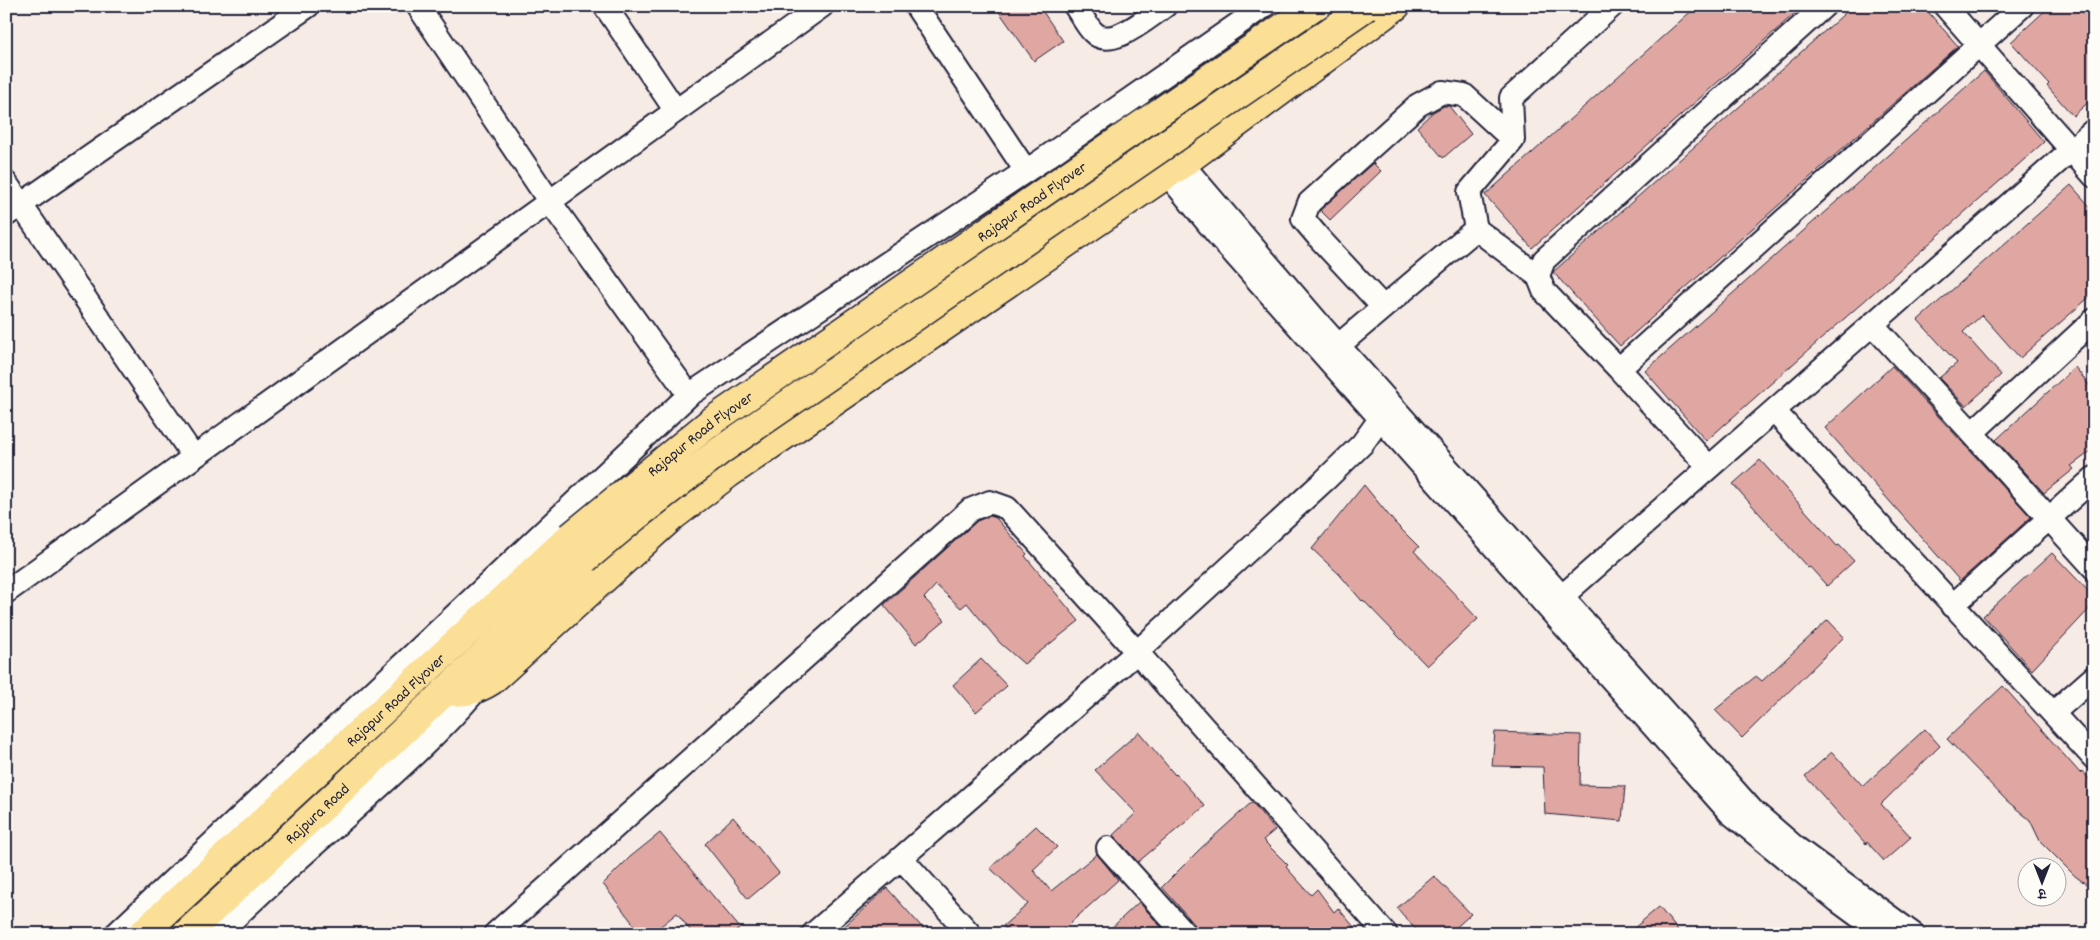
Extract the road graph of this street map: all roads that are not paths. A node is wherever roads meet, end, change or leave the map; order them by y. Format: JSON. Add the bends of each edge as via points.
{"nodes":[{"id":1,"x":308,"y":6,"type":"edge"},
{"id":2,"x":418,"y":6,"type":"edge"},
{"id":3,"x":605,"y":6,"type":"edge"},
{"id":4,"x":822,"y":6,"type":"edge"},
{"id":5,"x":916,"y":6,"type":"edge"},
{"id":6,"x":1075,"y":6,"type":"edge"},
{"id":7,"x":1165,"y":6,"type":"edge"},
{"id":8,"x":1264,"y":6,"type":"edge"},
{"id":9,"x":1314,"y":6,"type":"edge"},
{"id":10,"x":1367,"y":6,"type":"edge"},
{"id":11,"x":1396,"y":6,"type":"edge"},
{"id":12,"x":1612,"y":6,"type":"edge"},
{"id":13,"x":1824,"y":6,"type":"edge"},
{"id":14,"x":1945,"y":6,"type":"edge"},
{"id":15,"x":2022,"y":6,"type":"edge"},
{"id":16,"x":1979,"y":44,"type":"junction"},
{"id":17,"x":1123,"y":103,"type":"junction"},
{"id":18,"x":676,"y":111,"type":"junction"},
{"id":19,"x":2094,"y":130,"type":"edge"},
{"id":20,"x":1513,"y":140,"type":"junction"},
{"id":21,"x":2070,"y":151,"type":"junction"},
{"id":22,"x":1171,"y":164,"type":"junction"},
{"id":23,"x":1026,"y":170,"type":"junction"},
{"id":24,"x":2094,"y":176,"type":"edge"},
{"id":25,"x":6,"y":183,"type":"edge"},
{"id":26,"x":550,"y":202,"type":"junction"},
{"id":27,"x":14,"y":210,"type":"edge"},
{"id":28,"x":1476,"y":229,"type":"junction"},
{"id":29,"x":1538,"y":276,"type":"junction"},
{"id":30,"x":1383,"y":307,"type":"junction"},
{"id":31,"x":2094,"y":320,"type":"edge"},
{"id":32,"x":1872,"y":324,"type":"junction"},
{"id":33,"x":1338,"y":345,"type":"junction"},
{"id":34,"x":1619,"y":369,"type":"junction"},
{"id":35,"x":689,"y":395,"type":"junction"},
{"id":36,"x":1774,"y":411,"type":"junction"},
{"id":37,"x":1380,"y":419,"type":"junction"},
{"id":38,"x":1972,"y":433,"type":"junction"},
{"id":39,"x":194,"y":457,"type":"junction"},
{"id":40,"x":1710,"y":467,"type":"junction"},
{"id":41,"x":2094,"y":478,"type":"edge"},
{"id":42,"x":2049,"y":519,"type":"junction"},
{"id":43,"x":2094,"y":568,"type":"edge"},
{"id":44,"x":6,"y":592,"type":"edge"},
{"id":45,"x":1556,"y":602,"type":"junction"},
{"id":46,"x":1952,"y":606,"type":"junction"},
{"id":47,"x":1137,"y":652,"type":"junction"},
{"id":48,"x":2094,"y":677,"type":"edge"},
{"id":49,"x":477,"y":690,"type":"junction"},
{"id":50,"x":445,"y":691,"type":"junction"},
{"id":51,"x":2053,"y":713,"type":"junction"},
{"id":52,"x":2094,"y":758,"type":"edge"},
{"id":53,"x":1108,"y":848,"type":"dead end"},
{"id":54,"x":901,"y":858,"type":"junction"},
{"id":55,"x":116,"y":934,"type":"edge"},
{"id":56,"x":142,"y":934,"type":"edge"},
{"id":57,"x":186,"y":934,"type":"edge"},
{"id":58,"x":218,"y":934,"type":"edge"},
{"id":59,"x":495,"y":934,"type":"edge"},
{"id":60,"x":814,"y":934,"type":"edge"},
{"id":61,"x":970,"y":934,"type":"edge"},
{"id":62,"x":1186,"y":934,"type":"edge"},
{"id":63,"x":1386,"y":934,"type":"edge"},
{"id":64,"x":1883,"y":934,"type":"edge"},
{"id":65,"x":1913,"y":934,"type":"edge"}],
"edges":[{"from":1,"to":27,"type":"street"},
{"from":2,"to":26,"type":"street"},
{"from":3,"to":18,"type":"street"},
{"from":4,"to":18,"type":"street"},
{"from":5,"to":23,"type":"street"},
{"from":6,"to":7,"type":"street","via":[[1094,33],[1102,38],[1122,34]]},
{"from":8,"to":17,"type":"street"},
{"from":9,"to":56,"type":"main road","name":"Rajapur Road Flyover","bridge":true,"via":[[712,421],[570,537]]},
{"from":10,"to":50,"type":"main road","name":"Rajapur Road Flyover","bridge":true,"via":[[721,450],[585,559]]},
{"from":11,"to":22,"type":"main road"},
{"from":12,"to":20,"type":"street","via":[[1511,98]]},
{"from":13,"to":29,"type":"street","via":[[1544,260]]},
{"from":14,"to":16,"type":"street"},
{"from":15,"to":16,"type":"street"},
{"from":16,"to":21,"type":"street"},
{"from":16,"to":34,"type":"street"},
{"from":17,"to":22,"type":"street"},
{"from":17,"to":23,"type":"street"},
{"from":18,"to":26,"type":"street"},
{"from":19,"to":21,"type":"street"},
{"from":20,"to":28,"type":"street","via":[[1469,192]]},
{"from":20,"to":30,"type":"street","via":[[1464,94],[1442,92],[1418,105],[1309,203],[1304,219]]},
{"from":21,"to":24,"type":"street"},
{"from":21,"to":32,"type":"street"},
{"from":22,"to":33,"type":"street"},
{"from":22,"to":37,"type":"street","via":[[1221,239]]},
{"from":22,"to":49,"type":"main road","via":[[728,474],[673,516],[491,681]]},
{"from":23,"to":35,"type":"street"},
{"from":25,"to":27,"type":"street"},
{"from":26,"to":35,"type":"street"},
{"from":26,"to":39,"type":"street"},
{"from":27,"to":39,"type":"street"},
{"from":28,"to":29,"type":"street"},
{"from":28,"to":30,"type":"street"},
{"from":29,"to":34,"type":"street","via":[[1544,291]]},
{"from":30,"to":33,"type":"street"},
{"from":31,"to":38,"type":"street"},
{"from":32,"to":36,"type":"street"},
{"from":32,"to":38,"type":"street"},
{"from":33,"to":45,"type":"street"},
{"from":34,"to":40,"type":"street"},
{"from":35,"to":55,"type":"street"},
{"from":36,"to":40,"type":"street"},
{"from":36,"to":46,"type":"street"},
{"from":37,"to":45,"type":"street"},
{"from":37,"to":47,"type":"street","via":[[1362,444],[1325,480]]},
{"from":38,"to":42,"type":"street"},
{"from":39,"to":44,"type":"street"},
{"from":40,"to":45,"type":"street"},
{"from":41,"to":42,"type":"street"},
{"from":42,"to":43,"type":"street"},
{"from":42,"to":46,"type":"street"},
{"from":45,"to":64,"type":"street","via":[[1730,813]]},
{"from":45,"to":65,"type":"street","via":[[1752,810]]},
{"from":46,"to":51,"type":"street"},
{"from":47,"to":54,"type":"street"},
{"from":47,"to":59,"type":"street","via":[[1007,508],[990,502],[970,510]]},
{"from":47,"to":63,"type":"street"},
{"from":48,"to":51,"type":"street"},
{"from":49,"to":50,"type":"main road"},
{"from":49,"to":58,"type":"street","via":[[384,782]]},
{"from":50,"to":57,"type":"main road","name":"Rajpura Road"},
{"from":51,"to":52,"type":"street"},
{"from":53,"to":62,"type":"street"},
{"from":54,"to":60,"type":"street"},
{"from":54,"to":61,"type":"street"}]}
